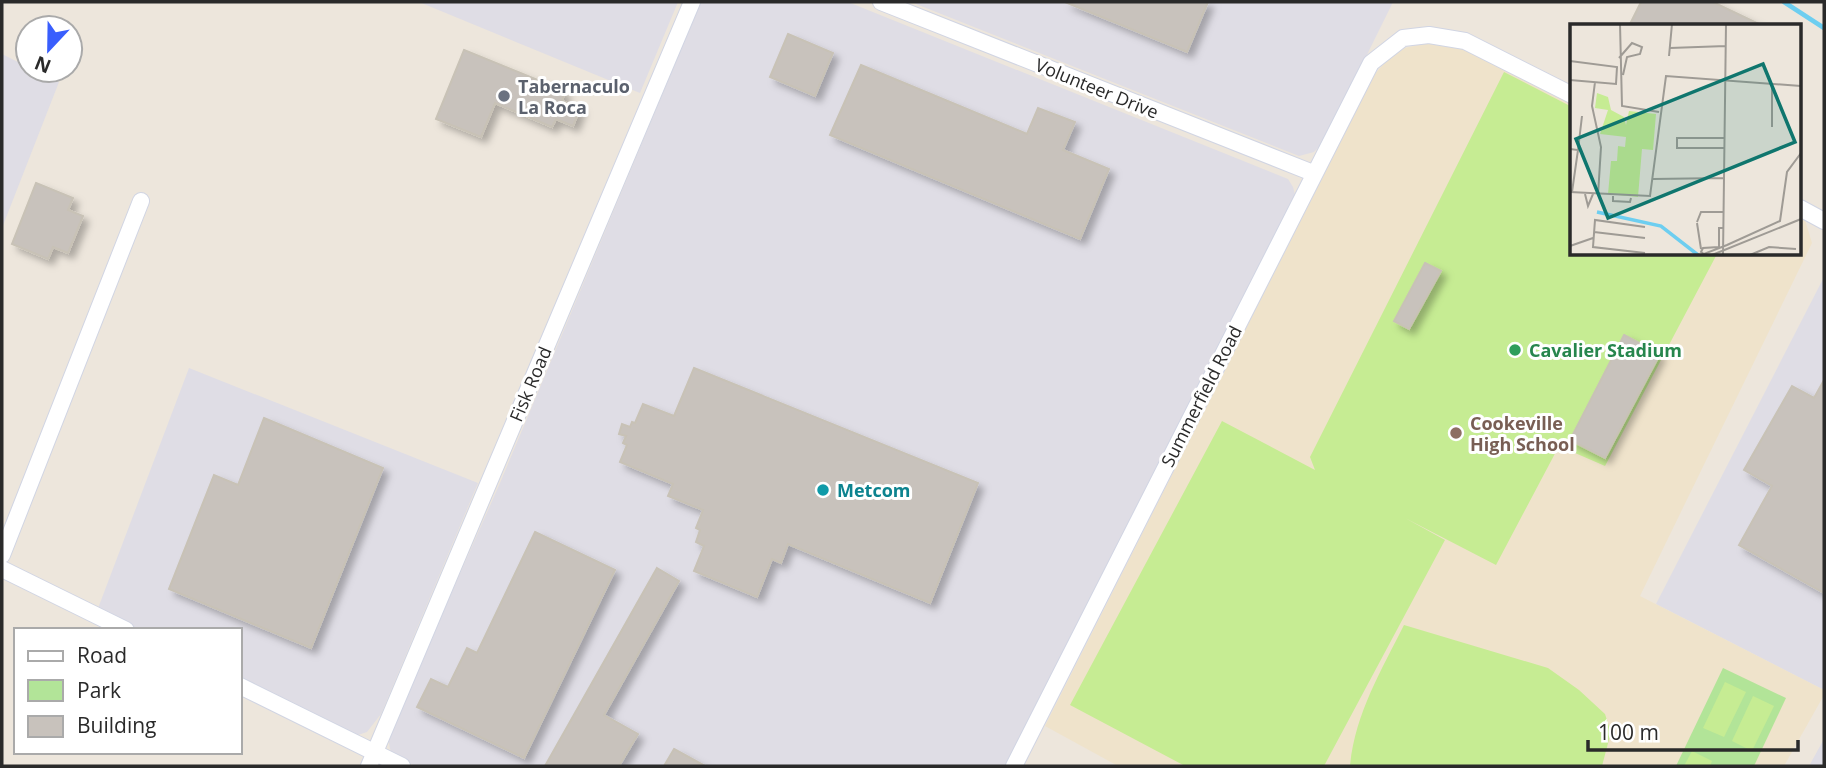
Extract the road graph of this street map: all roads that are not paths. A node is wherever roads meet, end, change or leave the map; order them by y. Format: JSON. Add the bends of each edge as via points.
{"nodes":[{"id":1,"x":692,"y":2,"type":"edge"},
{"id":2,"x":881,"y":2,"type":"edge"},
{"id":3,"x":1570,"y":94,"type":"edge"},
{"id":4,"x":1313,"y":173,"type":"junction"},
{"id":5,"x":141,"y":201,"type":"dead end"},
{"id":6,"x":1801,"y":208,"type":"edge"},
{"id":7,"x":1824,"y":220,"type":"edge"},
{"id":8,"x":2,"y":555,"type":"edge"},
{"id":9,"x":2,"y":569,"type":"edge"},
{"id":10,"x":122,"y":628,"type":"edge"},
{"id":11,"x":242,"y":687,"type":"edge"},
{"id":12,"x":372,"y":759,"type":"edge"},
{"id":13,"x":402,"y":766,"type":"edge"},
{"id":14,"x":1014,"y":766,"type":"edge"}],
"edges":[{"from":1,"to":12,"type":"street","name":"Fisk Road"},
{"from":2,"to":4,"type":"street","name":"Volunteer Drive"},
{"from":3,"to":4,"type":"street","name":"Summerfield Road","via":[[1465,41],[1429,35],[1403,38],[1371,63]]},
{"from":4,"to":14,"type":"street","name":"Summerfield Road"},
{"from":5,"to":8,"type":"street"},
{"from":6,"to":7,"type":"street"},
{"from":9,"to":10,"type":"street"},
{"from":11,"to":12,"type":"street"},
{"from":12,"to":13,"type":"street"}]}
